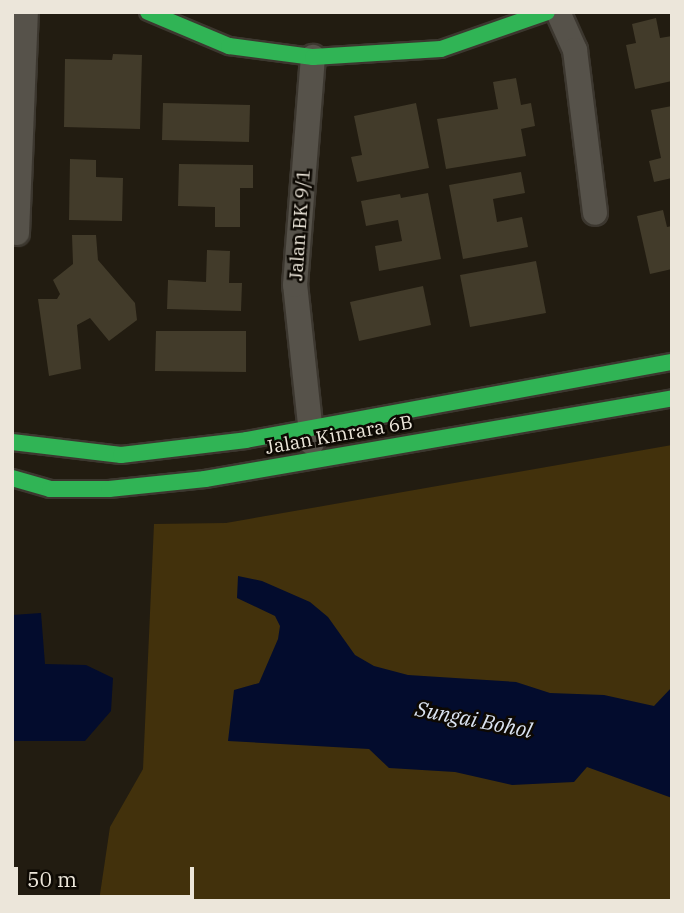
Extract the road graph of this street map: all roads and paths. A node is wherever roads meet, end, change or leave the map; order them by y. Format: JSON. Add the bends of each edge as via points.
{"nodes":[{"id":1,"x":26,"y":12,"type":"edge"},
{"id":2,"x":148,"y":12,"type":"edge"},
{"id":3,"x":547,"y":12,"type":"edge"},
{"id":4,"x":558,"y":12,"type":"edge"},
{"id":5,"x":313,"y":57,"type":"junction"},
{"id":6,"x":595,"y":214,"type":"dead end"},
{"id":7,"x":17,"y":233,"type":"dead end"},
{"id":8,"x":672,"y":362,"type":"edge"},
{"id":9,"x":672,"y":398,"type":"edge"},
{"id":10,"x":311,"y":429,"type":"junction"},
{"id":11,"x":12,"y":442,"type":"edge"},
{"id":12,"x":314,"y":461,"type":"junction"},
{"id":13,"x":12,"y":478,"type":"edge"}],
"edges":[{"from":1,"to":7,"type":"street"},
{"from":2,"to":5,"type":"street","via":[[229,46]]},
{"from":3,"to":5,"type":"street","via":[[441,49]]},
{"from":4,"to":6,"type":"street","via":[[575,50]]},
{"from":5,"to":10,"type":"street","name":"Jalan BK 9/1","via":[[295,285]]},
{"from":8,"to":10,"type":"street","name":"Jalan Kinrara 6B"},
{"from":9,"to":12,"type":"street","name":"Jalan Kinrara 6B"},
{"from":10,"to":11,"type":"street","name":"Jalan Kinrara 6B","via":[[121,455]]},
{"from":10,"to":12,"type":"street","name":"Jalan BK 9/1"},
{"from":12,"to":13,"type":"street","name":"Jalan Kinrara 6B","via":[[109,489],[50,489]]}]}
